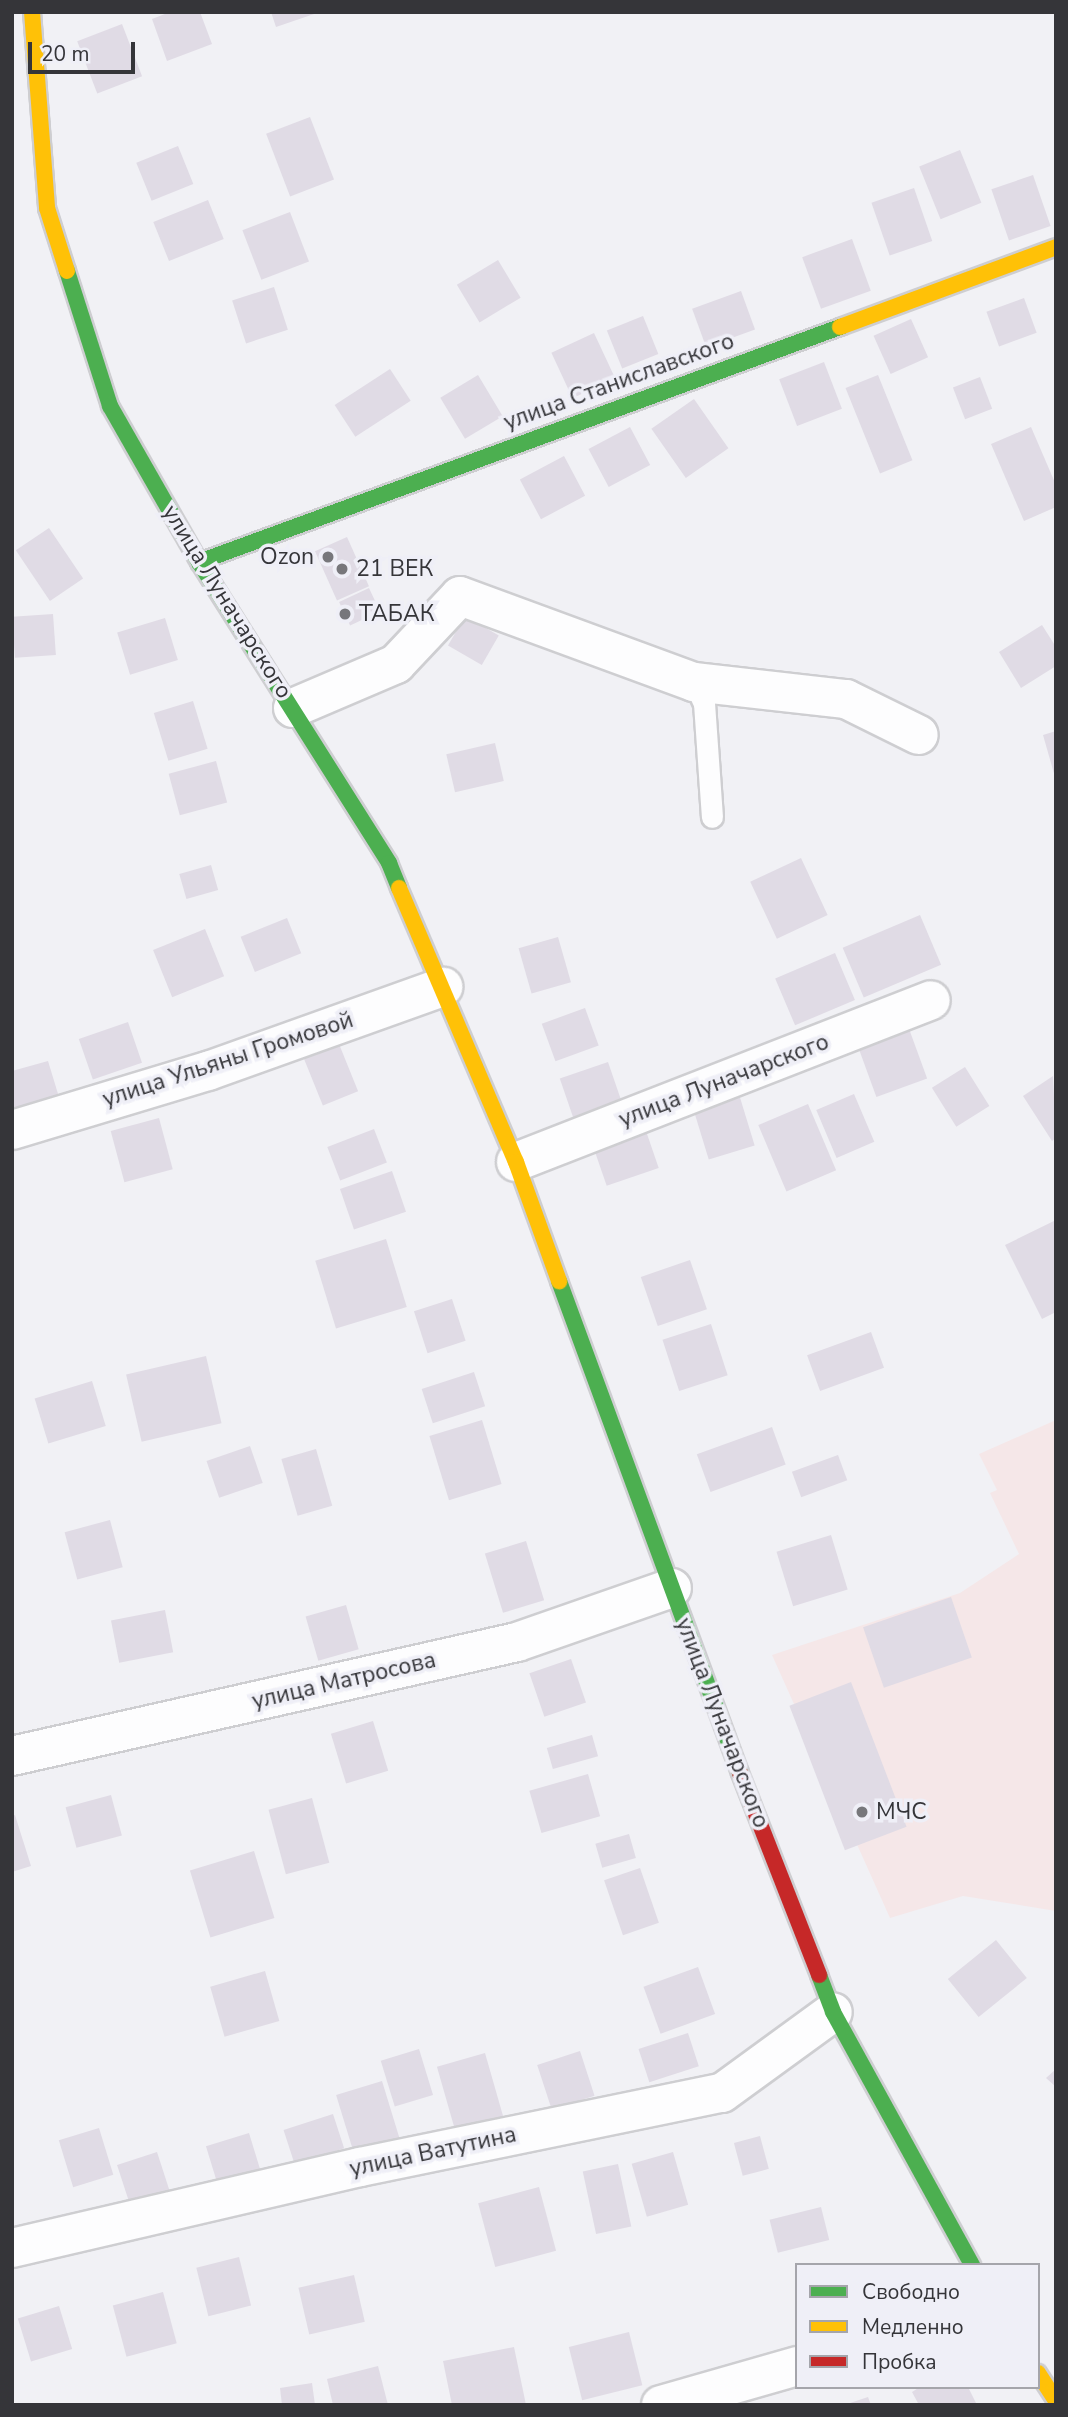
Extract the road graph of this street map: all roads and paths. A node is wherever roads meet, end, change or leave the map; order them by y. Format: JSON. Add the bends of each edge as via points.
{"nodes":[{"id":1,"x":32,"y":12,"type":"edge"},
{"id":2,"x":1056,"y":247,"type":"edge"},
{"id":3,"x":199,"y":562,"type":"junction"},
{"id":4,"x":694,"y":682,"type":"junction"},
{"id":5,"x":293,"y":708,"type":"junction"},
{"id":6,"x":919,"y":735,"type":"dead end"},
{"id":7,"x":712,"y":817,"type":"dead end"},
{"id":8,"x":443,"y":987,"type":"junction"},
{"id":9,"x":931,"y":1000,"type":"dead end"},
{"id":10,"x":12,"y":1130,"type":"edge"},
{"id":11,"x":516,"y":1162,"type":"junction"},
{"id":12,"x":672,"y":1588,"type":"junction"},
{"id":13,"x":12,"y":1756,"type":"edge"},
{"id":14,"x":833,"y":2012,"type":"junction"},
{"id":15,"x":12,"y":2248,"type":"edge"},
{"id":16,"x":971,"y":2263,"type":"edge"},
{"id":17,"x":795,"y":2367,"type":"edge"},
{"id":18,"x":1040,"y":2376,"type":"edge"},
{"id":19,"x":1056,"y":2401,"type":"edge"},
{"id":20,"x":661,"y":2405,"type":"edge"}],
"edges":[{"from":1,"to":3,"type":"main road","name":"улица Луначарского","via":[[47,208],[110,406]]},
{"from":2,"to":3,"type":"main road","name":"улица Станиславского"},
{"from":3,"to":5,"type":"main road","name":"улица Луначарского"},
{"from":4,"to":5,"type":"street","via":[[460,596],[396,664]]},
{"from":4,"to":6,"type":"street","via":[[846,699]]},
{"from":4,"to":7,"type":"lane","via":[[705,703]]},
{"from":5,"to":8,"type":"main road","name":"улица Луначарского","via":[[389,863]]},
{"from":8,"to":10,"type":"street","name":"улица Ульяны Громовой","via":[[208,1071]]},
{"from":8,"to":11,"type":"main road","name":"улица Луначарского"},
{"from":9,"to":11,"type":"street","name":"улица Луначарского"},
{"from":11,"to":12,"type":"main road","name":"улица Луначарского"},
{"from":12,"to":13,"type":"street","name":"улица Матросова","via":[[517,1642]]},
{"from":12,"to":14,"type":"main road","name":"улица Луначарского"},
{"from":14,"to":15,"type":"street","name":"улица Ватутина","via":[[722,2092],[360,2167]]},
{"from":14,"to":16,"type":"main road","name":"улица Луначарского"},
{"from":17,"to":20,"type":"street"},
{"from":18,"to":19,"type":"main road"}]}
